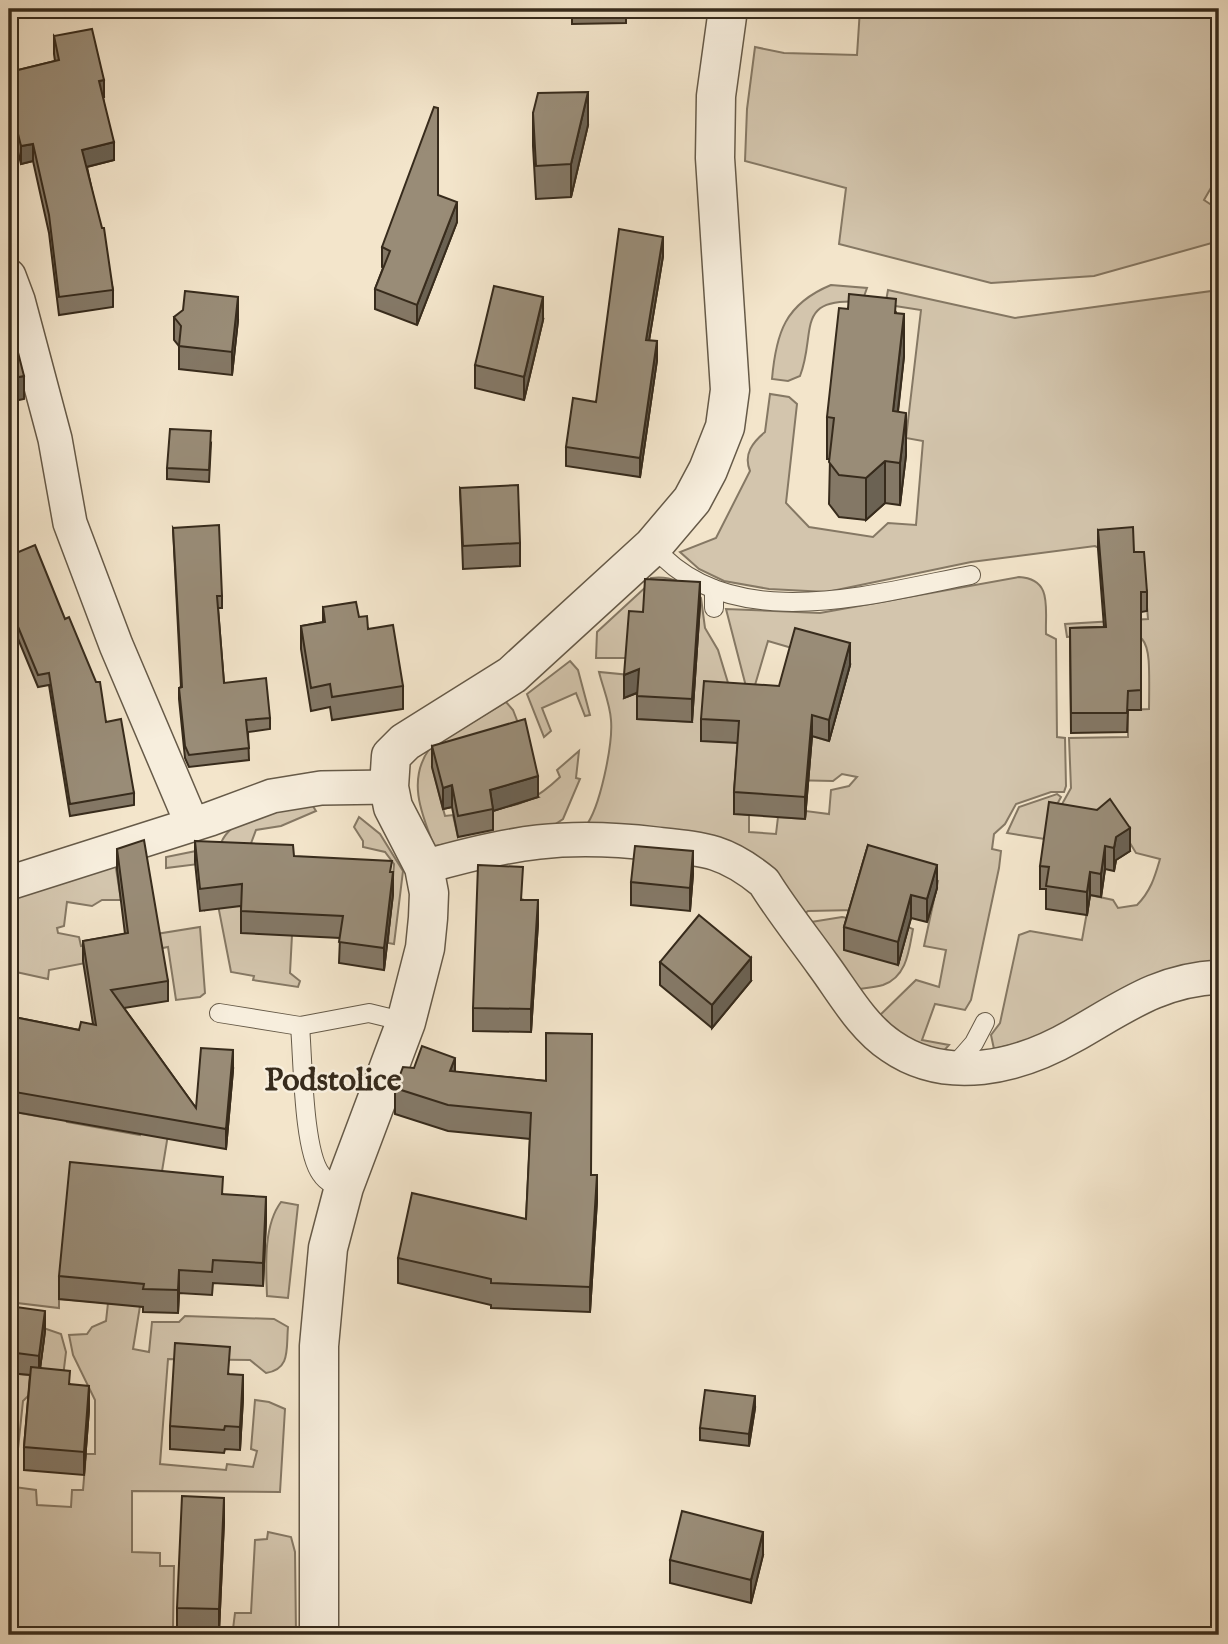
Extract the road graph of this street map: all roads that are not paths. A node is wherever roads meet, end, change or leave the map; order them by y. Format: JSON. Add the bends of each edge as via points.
{"nodes":[{"id":1,"x":728,"y":9,"type":"edge"},
{"id":2,"x":9,"y":276,"type":"edge"},
{"id":3,"x":653,"y":546,"type":"junction"},
{"id":4,"x":971,"y":575,"type":"dead end"},
{"id":5,"x":714,"y":589,"type":"junction"},
{"id":6,"x":714,"y":608,"type":"dead end"},
{"id":7,"x":389,"y":788,"type":"junction"},
{"id":8,"x":192,"y":824,"type":"junction"},
{"id":9,"x":424,"y":867,"type":"junction"},
{"id":10,"x":9,"y":883,"type":"edge"},
{"id":11,"x":1219,"y":977,"type":"edge"},
{"id":12,"x":219,"y":1013,"type":"dead end"},
{"id":13,"x":985,"y":1021,"type":"dead end"},
{"id":14,"x":406,"y":1022,"type":"junction"},
{"id":15,"x":300,"y":1026,"type":"junction"},
{"id":16,"x":953,"y":1067,"type":"junction"},
{"id":17,"x":344,"y":1187,"type":"junction"},
{"id":18,"x":319,"y":1635,"type":"edge"}],
"edges":[{"from":1,"to":3,"type":"street","via":[[716,96],[715,158],[728,330],[730,390],[725,426],[692,500]]},
{"from":2,"to":8,"type":"street","via":[[55,439],[70,523]]},
{"from":3,"to":5,"type":"lane","via":[[675,569]]},
{"from":3,"to":7,"type":"street","via":[[512,675],[397,748],[391,756]]},
{"from":4,"to":5,"type":"lane","via":[[834,602],[751,598]]},
{"from":5,"to":6,"type":"lane"},
{"from":7,"to":8,"type":"street","via":[[321,788],[272,796]]},
{"from":7,"to":9,"type":"street","via":[[400,826]]},
{"from":8,"to":10,"type":"street"},
{"from":9,"to":14,"type":"street","via":[[429,893],[425,948]]},
{"from":9,"to":16,"type":"street","via":[[493,848],[565,838],[722,853],[764,882],[866,1023],[891,1047]]},
{"from":11,"to":16,"type":"street","via":[[1162,986],[1046,1051],[1012,1064]]},
{"from":12,"to":15,"type":"lane"},
{"from":13,"to":16,"type":"lane","via":[[974,1043]]},
{"from":14,"to":15,"type":"lane","via":[[369,1013]]},
{"from":14,"to":17,"type":"street"},
{"from":15,"to":17,"type":"lane","via":[[312,1153],[330,1184]]},
{"from":17,"to":18,"type":"street","via":[[328,1248],[319,1346]]}]}
